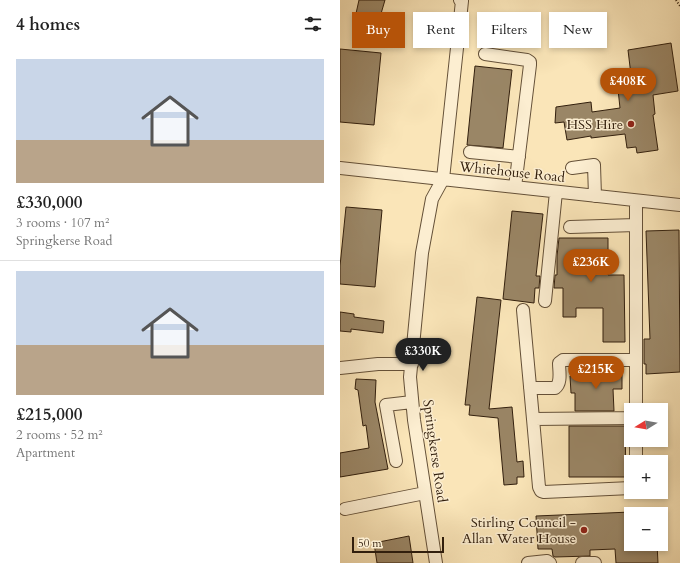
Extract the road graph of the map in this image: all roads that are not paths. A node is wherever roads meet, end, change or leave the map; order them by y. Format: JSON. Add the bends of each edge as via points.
{"nodes":[{"id":1,"x":460,"y":0,"type":"edge"},
{"id":2,"x":485,"y":54,"type":"dead end"},
{"id":3,"x":470,"y":152,"type":"dead end"},
{"id":4,"x":519,"y":157,"type":"junction"},
{"id":5,"x":340,"y":168,"type":"edge"},
{"id":6,"x":572,"y":168,"type":"dead end"},
{"id":7,"x":443,"y":179,"type":"junction"},
{"id":8,"x":515,"y":187,"type":"junction"},
{"id":9,"x":556,"y":192,"type":"junction"},
{"id":10,"x":595,"y":196,"type":"junction"},
{"id":11,"x":636,"y":200,"type":"junction"},
{"id":12,"x":680,"y":205,"type":"edge"},
{"id":13,"x":636,"y":225,"type":"junction"},
{"id":14,"x":570,"y":227,"type":"dead end"},
{"id":15,"x":545,"y":301,"type":"dead end"},
{"id":16,"x":523,"y":310,"type":"dead end"},
{"id":17,"x":636,"y":360,"type":"junction"},
{"id":18,"x":412,"y":364,"type":"junction"},
{"id":19,"x":340,"y":368,"type":"edge"},
{"id":20,"x":530,"y":388,"type":"junction"},
{"id":21,"x":412,"y":402,"type":"junction"},
{"id":22,"x":636,"y":403,"type":"edge"},
{"id":23,"x":624,"y":418,"type":"edge"},
{"id":24,"x":532,"y":419,"type":"junction"},
{"id":25,"x":396,"y":461,"type":"dead end"},
{"id":26,"x":624,"y":490,"type":"edge"},
{"id":27,"x":425,"y":493,"type":"junction"},
{"id":28,"x":345,"y":509,"type":"dead end"},
{"id":29,"x":436,"y":563,"type":"edge"},
{"id":30,"x":528,"y":563,"type":"edge"},
{"id":31,"x":550,"y":563,"type":"edge"},
{"id":32,"x":582,"y":563,"type":"edge"},
{"id":33,"x":595,"y":563,"type":"edge"}],
"edges":[{"from":1,"to":7,"type":"street","via":[[462,1]]},
{"from":2,"to":4,"type":"street","via":[[530,62]]},
{"from":3,"to":4,"type":"street"},
{"from":4,"to":8,"type":"street"},
{"from":5,"to":7,"type":"street","name":"Whitehouse Road"},
{"from":6,"to":10,"type":"street","via":[[594,165]]},
{"from":7,"to":8,"type":"street","name":"Whitehouse Road"},
{"from":7,"to":18,"type":"street","name":"Springkerse Road","via":[[432,200],[422,253]]},
{"from":8,"to":9,"type":"street","name":"Whitehouse Road"},
{"from":9,"to":10,"type":"street","name":"Whitehouse Road"},
{"from":9,"to":15,"type":"street"},
{"from":10,"to":11,"type":"street","name":"Whitehouse Road"},
{"from":11,"to":12,"type":"street","name":"Whitehouse Road"},
{"from":11,"to":13,"type":"street"},
{"from":13,"to":14,"type":"street"},
{"from":13,"to":17,"type":"street"},
{"from":16,"to":20,"type":"street"},
{"from":17,"to":20,"type":"street","via":[[563,360],[559,363],[558,386]]},
{"from":17,"to":22,"type":"street"},
{"from":18,"to":19,"type":"street"},
{"from":18,"to":21,"type":"street","name":"Springkerse Road"},
{"from":20,"to":24,"type":"street"},
{"from":21,"to":25,"type":"street","via":[[386,404]]},
{"from":21,"to":27,"type":"street","name":"Springkerse Road"},
{"from":23,"to":24,"type":"street"},
{"from":24,"to":26,"type":"street","via":[[541,491]]},
{"from":27,"to":28,"type":"street"},
{"from":27,"to":29,"type":"street","name":"Springkerse Road"},
{"from":30,"to":31,"type":"street"},
{"from":32,"to":33,"type":"street"}]}
